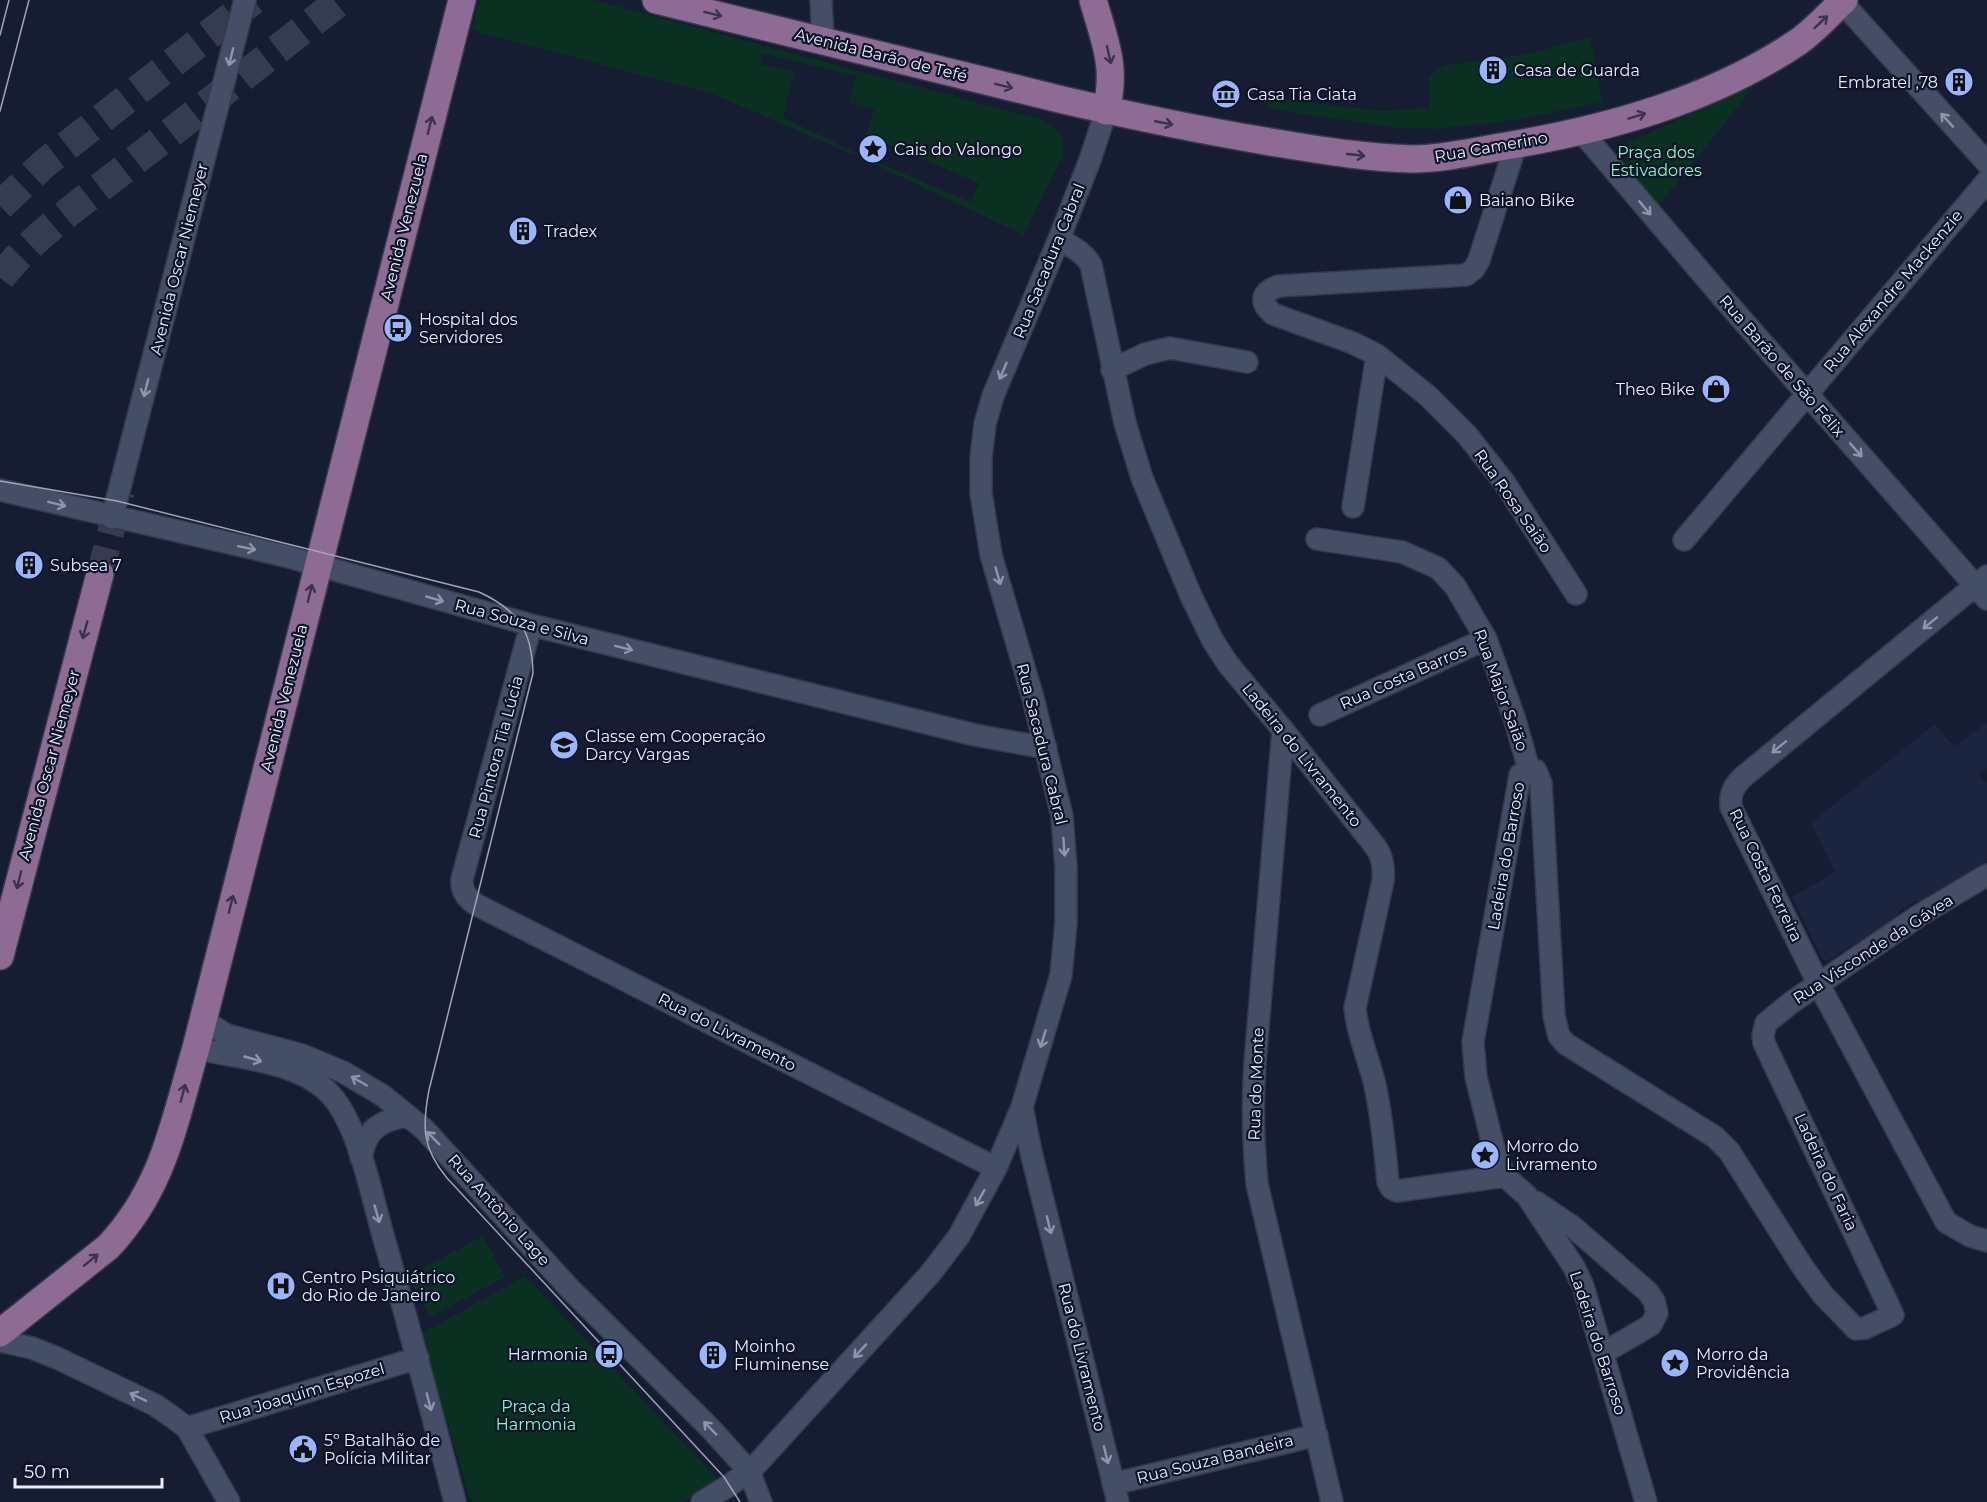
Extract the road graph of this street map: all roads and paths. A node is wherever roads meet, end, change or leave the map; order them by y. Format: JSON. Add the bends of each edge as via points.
{"nodes":[{"id":1,"x":245,"y":0,"type":"edge"},
{"id":2,"x":462,"y":0,"type":"edge"},
{"id":3,"x":656,"y":0,"type":"edge"},
{"id":4,"x":821,"y":0,"type":"edge"},
{"id":5,"x":1093,"y":0,"type":"edge"},
{"id":6,"x":1842,"y":1,"type":"edge"},
{"id":7,"x":823,"y":41,"type":"junction"},
{"id":8,"x":1106,"y":111,"type":"junction"},
{"id":9,"x":1581,"y":131,"type":"junction"},
{"id":10,"x":1516,"y":144,"type":"junction"},
{"id":11,"x":1987,"y":163,"type":"edge"},
{"id":12,"x":1987,"y":181,"type":"edge"},
{"id":13,"x":1059,"y":239,"type":"junction"},
{"id":14,"x":1377,"y":355,"type":"junction"},
{"id":15,"x":1247,"y":362,"type":"dead end"},
{"id":16,"x":1112,"y":370,"type":"junction"},
{"id":17,"x":1806,"y":393,"type":"junction"},
{"id":18,"x":0,"y":490,"type":"edge"},
{"id":19,"x":1353,"y":507,"type":"dead end"},
{"id":20,"x":112,"y":518,"type":"junction"},
{"id":21,"x":1317,"y":539,"type":"dead end"},
{"id":22,"x":1684,"y":540,"type":"dead end"},
{"id":23,"x":317,"y":565,"type":"junction"},
{"id":24,"x":100,"y":574,"type":"tunnel mouth"},
{"id":25,"x":1983,"y":587,"type":"edge"},
{"id":26,"x":1576,"y":594,"type":"dead end"},
{"id":27,"x":531,"y":625,"type":"junction"},
{"id":28,"x":1486,"y":639,"type":"junction"},
{"id":29,"x":1320,"y":715,"type":"dead end"},
{"id":30,"x":1283,"y":730,"type":"junction"},
{"id":31,"x":1046,"y":748,"type":"junction"},
{"id":32,"x":1529,"y":770,"type":"junction"},
{"id":33,"x":1987,"y":875,"type":"edge"},
{"id":34,"x":462,"y":889,"type":"joint"},
{"id":35,"x":0,"y":956,"type":"edge"},
{"id":36,"x":1818,"y":983,"type":"junction"},
{"id":37,"x":202,"y":1020,"type":"junction"},
{"id":38,"x":1764,"y":1028,"type":"joint"},
{"id":39,"x":196,"y":1048,"type":"junction"},
{"id":40,"x":1022,"y":1107,"type":"junction"},
{"id":41,"x":407,"y":1116,"type":"junction"},
{"id":42,"x":361,"y":1158,"type":"junction"},
{"id":43,"x":996,"y":1168,"type":"junction"},
{"id":44,"x":1505,"y":1176,"type":"junction"},
{"id":45,"x":1527,"y":1196,"type":"junction"},
{"id":46,"x":1987,"y":1241,"type":"edge"},
{"id":47,"x":46,"y":1297,"type":"junction"},
{"id":48,"x":0,"y":1309,"type":"edge"},
{"id":49,"x":1893,"y":1315,"type":"joint"},
{"id":50,"x":0,"y":1333,"type":"edge"},
{"id":51,"x":0,"y":1341,"type":"edge"},
{"id":52,"x":1603,"y":1353,"type":"junction"},
{"id":53,"x":418,"y":1358,"type":"junction"},
{"id":54,"x":187,"y":1428,"type":"junction"},
{"id":55,"x":1317,"y":1435,"type":"junction"},
{"id":56,"x":749,"y":1471,"type":"junction"},
{"id":57,"x":1115,"y":1493,"type":"edge"},
{"id":58,"x":229,"y":1502,"type":"edge"},
{"id":59,"x":455,"y":1502,"type":"edge"},
{"id":60,"x":702,"y":1502,"type":"edge"},
{"id":61,"x":761,"y":1502,"type":"edge"},
{"id":62,"x":1332,"y":1502,"type":"edge"},
{"id":63,"x":1646,"y":1502,"type":"edge"}],
"edges":[{"from":1,"to":20,"type":"street","name":"Avenida Oscar Niemeyer","one_way":true},
{"from":23,"to":2,"type":"main road","name":"Avenida Venezuela","one_way":true},
{"from":3,"to":7,"type":"main road","name":"Avenida Barão de Tefé","one_way":true},
{"from":4,"to":7,"type":"street"},
{"from":5,"to":8,"type":"main road","name":"Rua Sacadura Cabral","one_way":true,"via":[[1112,68]]},
{"from":9,"to":6,"type":"main road","name":"Rua Camerino","one_way":true,"via":[[1650,112],[1731,78],[1799,41]]},
{"from":11,"to":6,"type":"street","one_way":true},
{"from":7,"to":8,"type":"main road","name":"Avenida Barão de Tefé","one_way":true},
{"from":8,"to":10,"type":"main road","name":"Rua Camerino","one_way":true,"via":[[1222,134],[1386,158],[1445,157]]},
{"from":8,"to":13,"type":"street","name":"Rua Sacadura Cabral"},
{"from":9,"to":10,"type":"main road","name":"Rua Camerino"},
{"from":9,"to":17,"type":"street","name":"Rua Barão de São Félix","one_way":true},
{"from":10,"to":14,"type":"street","name":"Rua Rosa Saião","via":[[1479,260],[1466,276],[1279,286],[1265,294],[1266,308],[1273,314]]},
{"from":12,"to":17,"type":"street","name":"Rua Alexandre Mackenzie"},
{"from":13,"to":16,"type":"street","name":"Ladeira do Livramento","via":[[1086,256],[1091,266]]},
{"from":13,"to":31,"type":"street","name":"Rua Sacadura Cabral","one_way":true,"via":[[993,396],[981,458],[981,494],[991,555]]},
{"from":14,"to":19,"type":"street"},
{"from":14,"to":26,"type":"street","name":"Rua Rosa Saião","via":[[1428,396],[1467,435],[1504,482]]},
{"from":15,"to":16,"type":"street","via":[[1170,348],[1145,354]]},
{"from":16,"to":30,"type":"street","name":"Ladeira do Livramento","via":[[1142,478],[1191,596],[1228,664]]},
{"from":17,"to":22,"type":"street","name":"Rua Alexandre Mackenzie"},
{"from":17,"to":25,"type":"street","name":"Rua Barão de São Félix","one_way":true},
{"from":18,"to":20,"type":"street","name":"Rua Souza e Silva","one_way":true},
{"from":20,"to":23,"type":"street","name":"Rua Souza e Silva","one_way":true},
{"from":21,"to":28,"type":"street","name":"Rua Major Saião","via":[[1402,552],[1438,568],[1455,586]]},
{"from":23,"to":27,"type":"street","name":"Rua Souza e Silva","one_way":true},
{"from":37,"to":23,"type":"main road","name":"Avenida Venezuela","one_way":true},
{"from":24,"to":35,"type":"main road","name":"Avenida Oscar Niemeyer","one_way":true},
{"from":25,"to":36,"type":"street","name":"Rua Costa Ferreira","one_way":true,"via":[[1733,787],[1731,807]]},
{"from":27,"to":31,"type":"street","name":"Rua Souza e Silva","one_way":true,"via":[[975,735]]},
{"from":27,"to":34,"type":"street","name":"Rua Pintora Tia Lúcia"},
{"from":28,"to":29,"type":"street","name":"Rua Costa Barros"},
{"from":28,"to":32,"type":"street","name":"Rua Major Saião"},
{"from":30,"to":44,"type":"street","name":"Ladeira do Livramento","via":[[1382,857],[1384,868],[1355,1008],[1380,1106],[1388,1182],[1391,1188],[1404,1191]]},
{"from":30,"to":55,"type":"street","name":"Rua do Monte","via":[[1255,1063],[1253,1136],[1257,1184]]},
{"from":31,"to":40,"type":"street","name":"Rua Sacadura Cabral","one_way":true,"via":[[1062,816],[1066,868],[1064,954]]},
{"from":32,"to":44,"type":"street","name":"Ladeira do Barroso","via":[[1518,782],[1473,1042],[1476,1077]]},
{"from":32,"to":49,"type":"street","name":"Ladeira do Barroso","via":[[1536,771],[1541,783],[1554,1016],[1559,1036],[1589,1060],[1722,1144],[1802,1266],[1850,1324],[1856,1329],[1864,1328]]},
{"from":33,"to":36,"type":"street","name":"Rua Visconde da Gávea"},
{"from":34,"to":43,"type":"street","name":"Rua do Livramento","via":[[477,905]]},
{"from":36,"to":38,"type":"street","name":"Rua Visconde da Gávea","via":[[1769,1019]]},
{"from":36,"to":46,"type":"street","name":"Rua Costa Ferreira","via":[[1946,1222]]},
{"from":37,"to":39,"type":"main road","name":"Avenida Venezuela"},
{"from":41,"to":37,"type":"street","name":"Rua Antônio Lage","one_way":true,"via":[[382,1095],[335,1068],[227,1035]]},
{"from":38,"to":49,"type":"street","name":"Ladeira do Faria","via":[[1764,1043]]},
{"from":39,"to":42,"type":"street","one_way":true,"via":[[282,1067],[313,1080],[339,1106]]},
{"from":47,"to":39,"type":"main road","name":"Avenida Venezuela","one_way":true,"via":[[108,1246],[140,1207],[162,1165]]},
{"from":40,"to":43,"type":"street","name":"Rua Sacadura Cabral"},
{"from":40,"to":57,"type":"street","name":"Rua do Livramento","one_way":true},
{"from":41,"to":42,"type":"street","via":[[386,1120],[369,1133]]},
{"from":56,"to":41,"type":"street","name":"Rua Antônio Lage","one_way":true,"via":[[571,1290],[443,1148]]},
{"from":42,"to":53,"type":"street","one_way":true},
{"from":43,"to":56,"type":"street","name":"Rua Sacadura Cabral","one_way":true,"via":[[959,1236],[930,1274]]},
{"from":44,"to":45,"type":"street","name":"Ladeira do Barroso"},
{"from":45,"to":52,"type":"street","name":"Ladeira do Barroso","via":[[1574,1267]]},
{"from":45,"to":52,"type":"street","via":[[1574,1227],[1654,1301],[1657,1313],[1651,1325]]},
{"from":47,"to":48,"type":"main road"},
{"from":47,"to":50,"type":"main road","name":"Avenida Venezuela"},
{"from":54,"to":51,"type":"street","one_way":true,"via":[[155,1405],[57,1358]]},
{"from":52,"to":63,"type":"street","name":"Ladeira do Barroso"},
{"from":53,"to":54,"type":"street","name":"Rua Joaquim Espozel"},
{"from":53,"to":59,"type":"street","one_way":true},
{"from":54,"to":58,"type":"street"},
{"from":55,"to":57,"type":"street","name":"Rua Souza Bandeira"},
{"from":55,"to":62,"type":"street","name":"Rua do Monte"},
{"from":56,"to":60,"type":"street","name":"Rua Sacadura Cabral"},
{"from":56,"to":61,"type":"street"}]}
